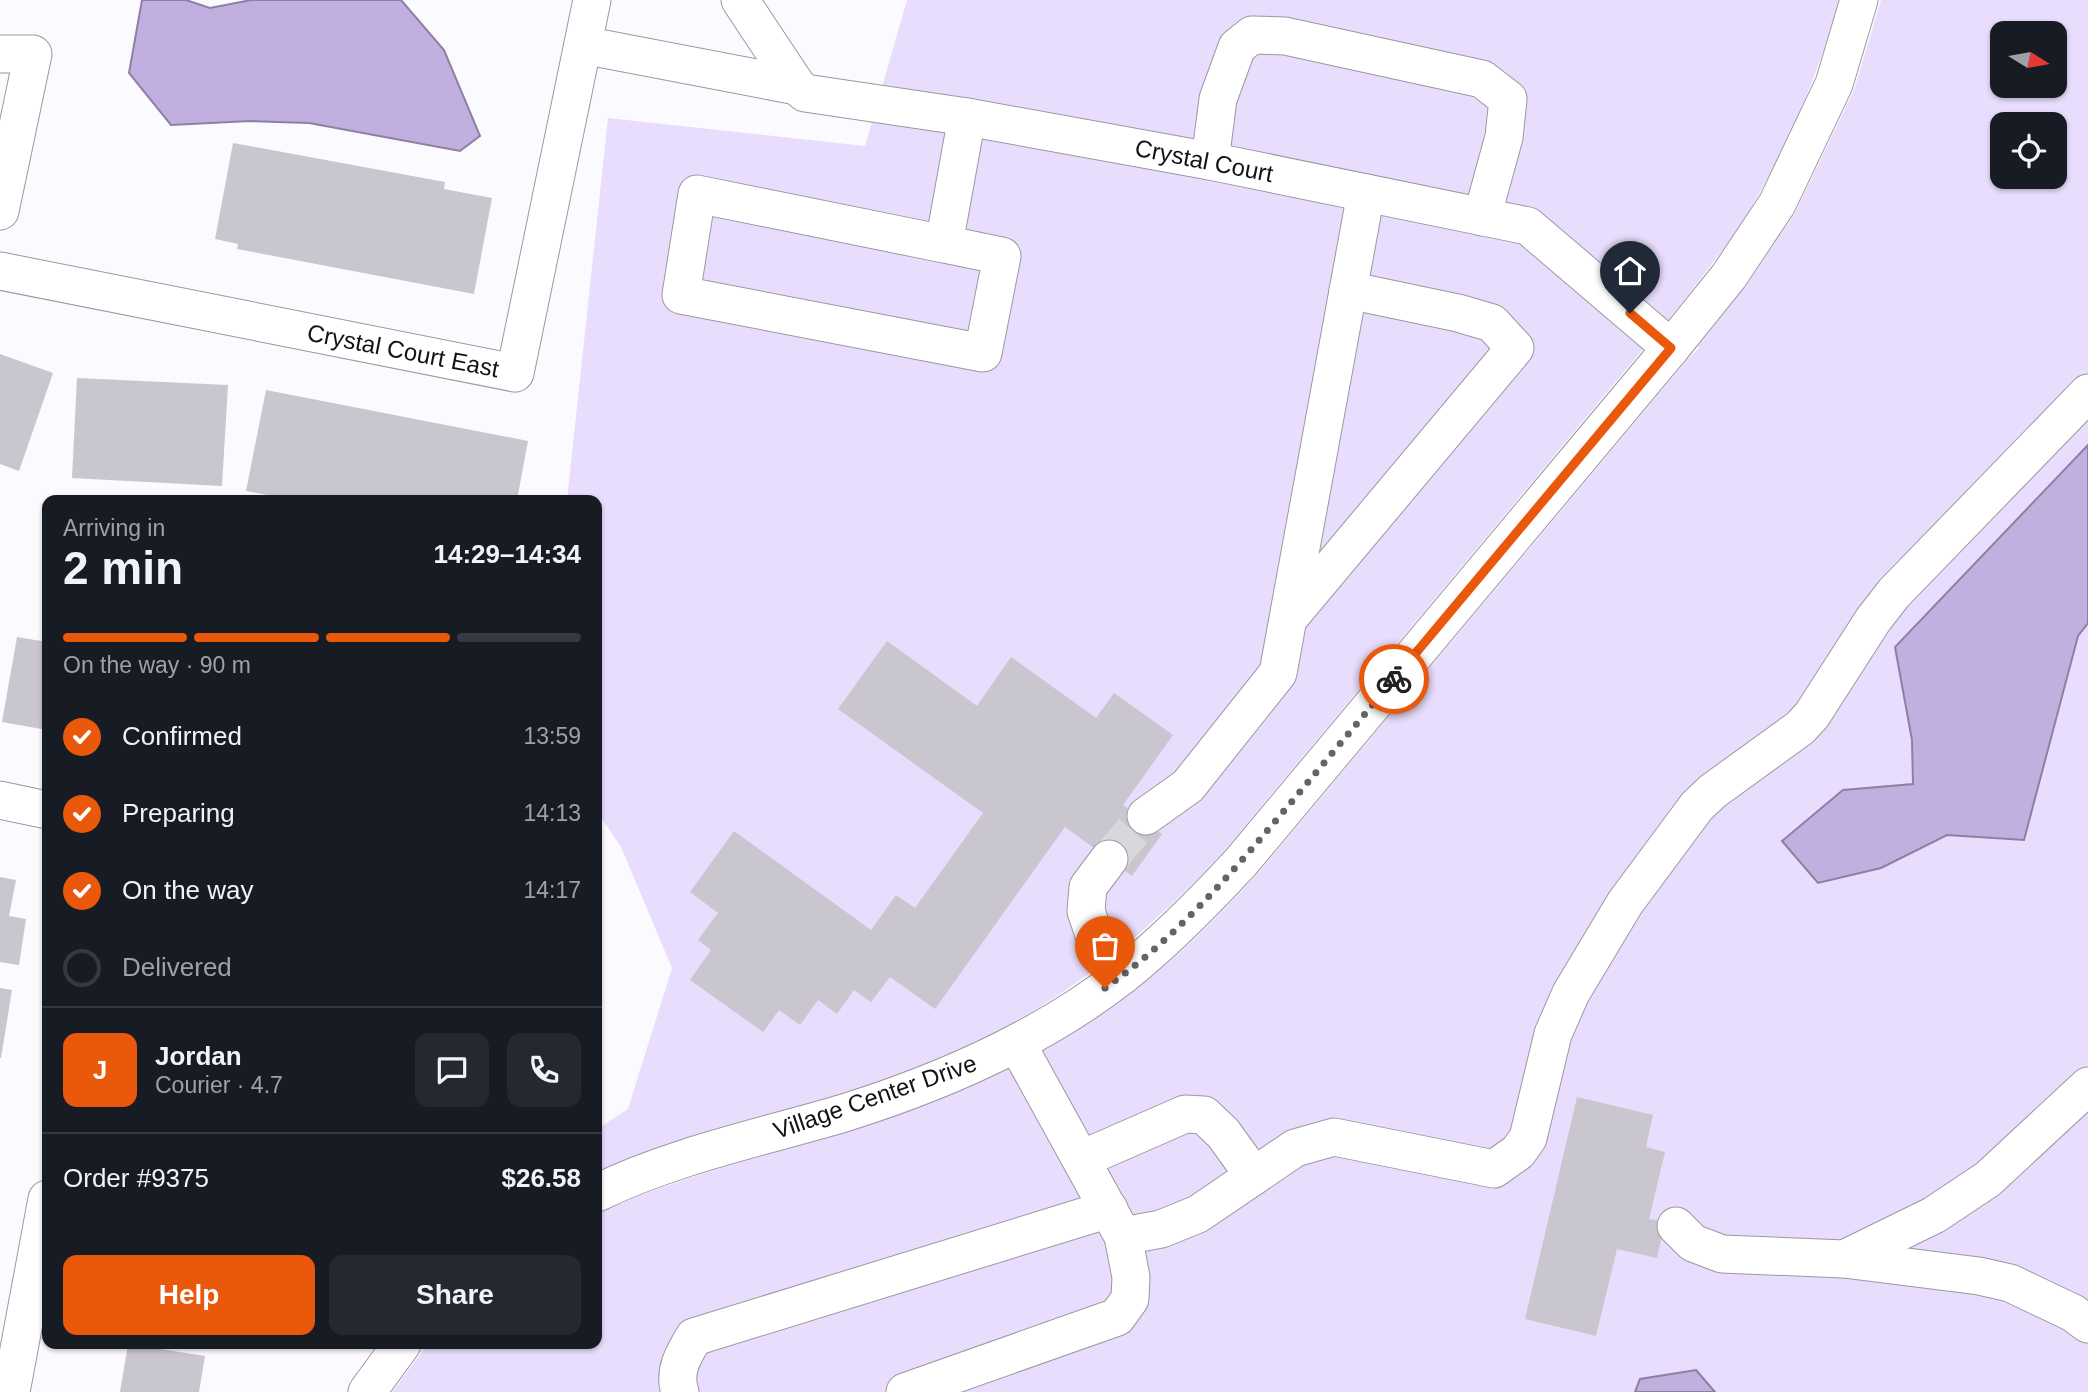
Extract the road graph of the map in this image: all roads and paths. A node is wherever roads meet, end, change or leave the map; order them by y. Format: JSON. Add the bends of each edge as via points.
{"nodes":[{"id":1,"x":592,"y":0,"type":"edge"},
{"id":2,"x":740,"y":0,"type":"edge"},
{"id":3,"x":1860,"y":0,"type":"edge"},
{"id":4,"x":583,"y":45,"type":"junction"},
{"id":5,"x":17,"y":54,"type":"edge"},
{"id":6,"x":797,"y":86,"type":"junction"},
{"id":7,"x":967,"y":117,"type":"junction"},
{"id":8,"x":1210,"y":161,"type":"junction"},
{"id":9,"x":1366,"y":193,"type":"junction"},
{"id":10,"x":0,"y":211,"type":"edge"},
{"id":11,"x":1482,"y":217,"type":"junction"},
{"id":12,"x":944,"y":244,"type":"junction"},
{"id":13,"x":0,"y":271,"type":"edge"},
{"id":14,"x":1348,"y":290,"type":"junction"},
{"id":15,"x":1671,"y":348,"type":"junction"},
{"id":16,"x":2088,"y":393,"type":"edge"},
{"id":17,"x":1288,"y":619,"type":"junction"},
{"id":18,"x":0,"y":800,"type":"edge"},
{"id":19,"x":42,"y":809,"type":"edge"},
{"id":20,"x":1146,"y":816,"type":"tunnel mouth"},
{"id":21,"x":1109,"y":859,"type":"tunnel mouth"},
{"id":22,"x":1112,"y":966,"type":"junction"},
{"id":23,"x":1017,"y":1044,"type":"junction"},
{"id":24,"x":2088,"y":1086,"type":"edge"},
{"id":25,"x":1082,"y":1159,"type":"junction"},
{"id":26,"x":1254,"y":1176,"type":"junction"},
{"id":27,"x":602,"y":1191,"type":"edge"},
{"id":28,"x":1116,"y":1223,"type":"junction"},
{"id":29,"x":42,"y":1226,"type":"edge"},
{"id":30,"x":1676,"y":1226,"type":"dead end"},
{"id":31,"x":1844,"y":1259,"type":"junction"},
{"id":32,"x":2088,"y":1324,"type":"edge"},
{"id":33,"x":398,"y":1349,"type":"edge"},
{"id":34,"x":11,"y":1392,"type":"edge"},
{"id":35,"x":367,"y":1392,"type":"edge"},
{"id":36,"x":680,"y":1392,"type":"edge"},
{"id":37,"x":905,"y":1392,"type":"edge"}],
"edges":[{"from":1,"to":4,"type":"street","name":"Crystal Court East"},
{"from":2,"to":6,"type":"street"},
{"from":3,"to":15,"type":"street","name":"Village Center Drive","via":[[1834,84],[1777,204]]},
{"from":4,"to":6,"type":"street","name":"Crystal Court"},
{"from":4,"to":13,"type":"street","name":"Crystal Court East","via":[[515,373]]},
{"from":5,"to":10,"type":"street"},
{"from":6,"to":7,"type":"street","name":"Crystal Court","via":[[805,93]]},
{"from":7,"to":8,"type":"street","name":"Crystal Court"},
{"from":7,"to":12,"type":"street"},
{"from":8,"to":9,"type":"street","name":"Crystal Court"},
{"from":8,"to":11,"type":"street","via":[[1218,99],[1237,47],[1252,35],[1286,36],[1482,79],[1498,89],[1508,99],[1504,137]]},
{"from":9,"to":11,"type":"street","name":"Crystal Court"},
{"from":9,"to":14,"type":"street"},
{"from":11,"to":15,"type":"street","name":"Crystal Court","via":[[1528,226]]},
{"from":12,"to":12,"type":"street","via":[[1002,256],[983,353],[681,295],[697,194]]},
{"from":14,"to":17,"type":"street"},
{"from":14,"to":17,"type":"street","via":[[1492,323],[1516,348]]},
{"from":15,"to":22,"type":"street","name":"Village Center Drive","via":[[1241,862],[1195,912]]},
{"from":16,"to":26,"type":"street","via":[[1895,593],[1800,728],[1713,791],[1675,833],[1625,903],[1572,993],[1553,1034],[1528,1138],[1518,1152],[1494,1169],[1334,1138],[1295,1148]]},
{"from":17,"to":20,"type":"street","via":[[1278,673],[1188,786]]},
{"from":18,"to":19,"type":"street"},
{"from":21,"to":22,"type":"street","via":[[1088,887],[1086,911]]},
{"from":22,"to":23,"type":"street","name":"Village Center Drive","via":[[1070,1013]]},
{"from":23,"to":25,"type":"street"},
{"from":23,"to":27,"type":"street","name":"Village Center Drive","via":[[943,1078],[847,1112],[653,1170]]},
{"from":24,"to":31,"type":"street","via":[[1988,1180],[1934,1216]]},
{"from":25,"to":26,"type":"street","via":[[1185,1114],[1204,1115]]},
{"from":25,"to":28,"type":"street"},
{"from":26,"to":28,"type":"street","via":[[1198,1214],[1161,1229]]},
{"from":28,"to":36,"type":"street","via":[[694,1337],[681,1358],[676,1382]]},
{"from":28,"to":37,"type":"street","via":[[1131,1277],[1130,1299],[1117,1317]]},
{"from":29,"to":34,"type":"street"},
{"from":30,"to":31,"type":"street","via":[[1693,1243],[1722,1254]]},
{"from":31,"to":32,"type":"street","via":[[2010,1283]]},
{"from":33,"to":35,"type":"street"}]}
